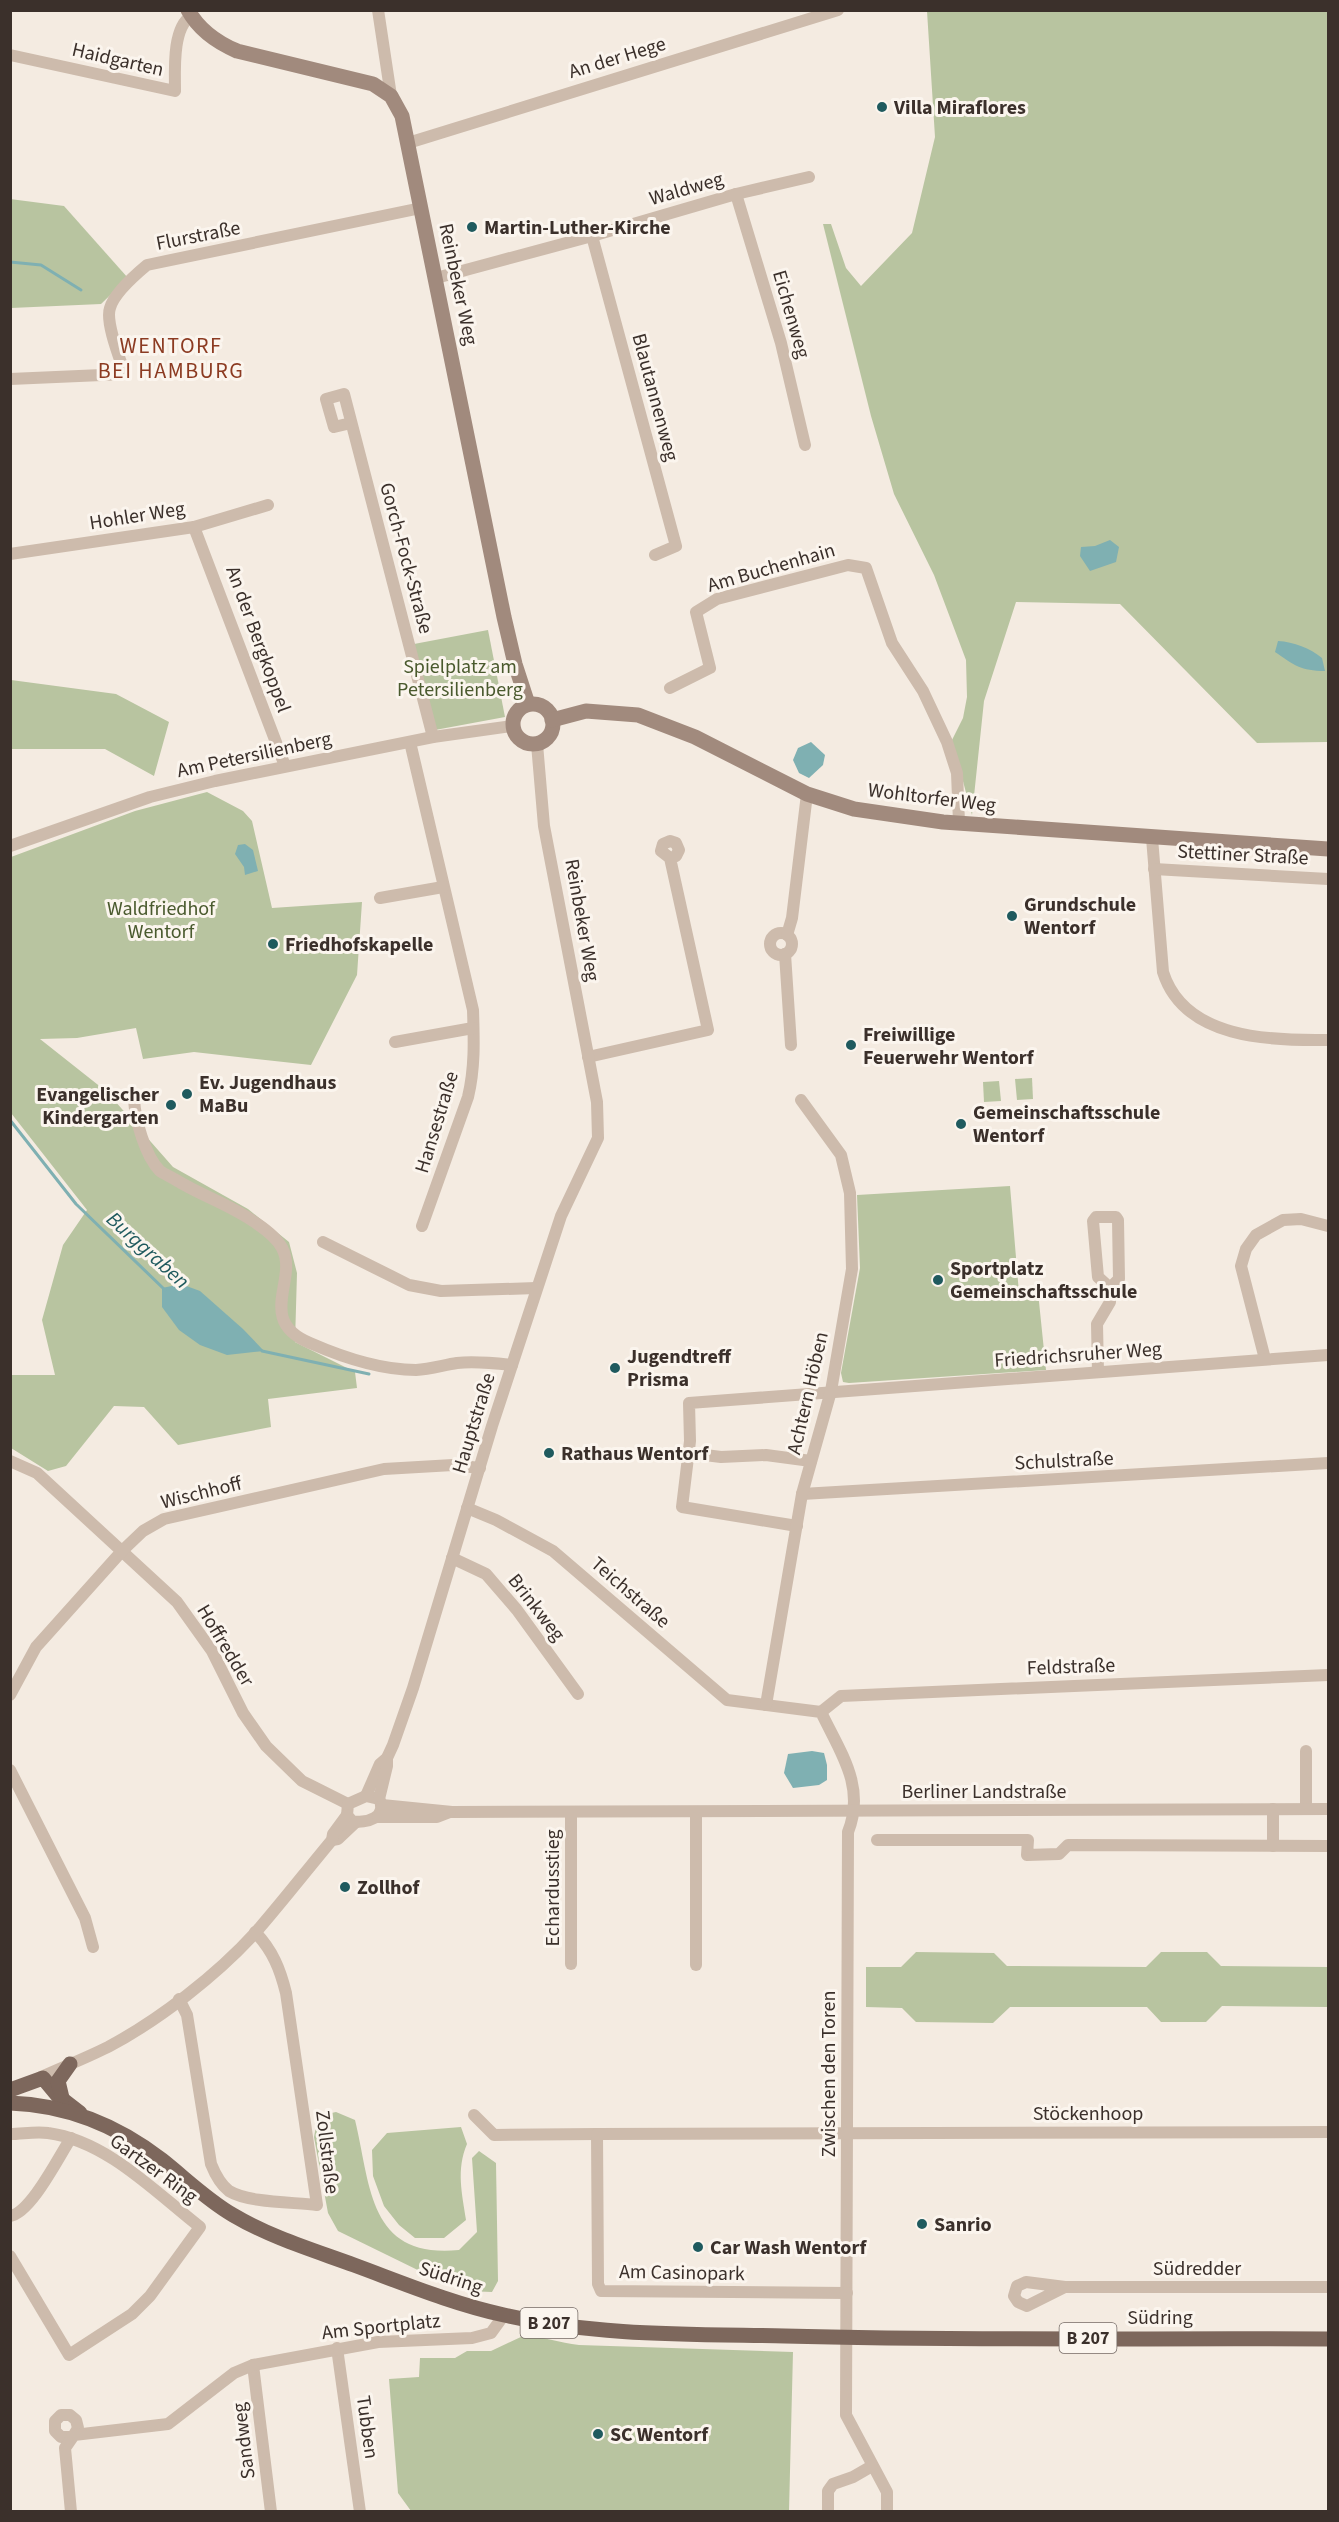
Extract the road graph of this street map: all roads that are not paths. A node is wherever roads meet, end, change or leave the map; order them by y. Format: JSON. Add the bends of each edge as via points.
{"nodes":[{"id":1,"x":378,"y":10,"type":"edge"},
{"id":2,"x":838,"y":10,"type":"edge"},
{"id":3,"x":189,"y":13,"type":"edge"},
{"id":4,"x":10,"y":55,"type":"edge"},
{"id":5,"x":391,"y":96,"type":"junction"},
{"id":6,"x":408,"y":143,"type":"junction"},
{"id":7,"x":809,"y":177,"type":"dead end"},
{"id":8,"x":736,"y":194,"type":"junction"},
{"id":9,"x":421,"y":208,"type":"junction"},
{"id":10,"x":592,"y":236,"type":"junction"},
{"id":11,"x":436,"y":278,"type":"junction"},
{"id":12,"x":10,"y":378,"type":"edge"},
{"id":13,"x":351,"y":423,"type":"dead end"},
{"id":14,"x":805,"y":445,"type":"dead end"},
{"id":15,"x":267,"y":505,"type":"dead end"},
{"id":16,"x":194,"y":526,"type":"junction"},
{"id":17,"x":10,"y":554,"type":"edge"},
{"id":18,"x":655,"y":555,"type":"dead end"},
{"id":19,"x":670,"y":688,"type":"dead end"},
{"id":20,"x":528,"y":704,"type":"junction"},
{"id":21,"x":552,"y":720,"type":"junction"},
{"id":22,"x":512,"y":726,"type":"junction"},
{"id":23,"x":433,"y":737,"type":"junction"},
{"id":24,"x":410,"y":742,"type":"junction"},
{"id":25,"x":537,"y":744,"type":"junction"},
{"id":26,"x":285,"y":766,"type":"junction"},
{"id":27,"x":807,"y":794,"type":"junction"},
{"id":28,"x":959,"y":822,"type":"junction"},
{"id":29,"x":1152,"y":838,"type":"junction"},
{"id":30,"x":10,"y":846,"type":"edge"},
{"id":31,"x":1329,"y":849,"type":"edge"},
{"id":32,"x":669,"y":858,"type":"dead end"},
{"id":33,"x":1155,"y":869,"type":"junction"},
{"id":34,"x":1329,"y":879,"type":"edge"},
{"id":35,"x":443,"y":886,"type":"junction"},
{"id":36,"x":380,"y":898,"type":"dead end"},
{"id":37,"x":787,"y":934,"type":"junction"},
{"id":38,"x":784,"y":954,"type":"junction"},
{"id":39,"x":474,"y":1028,"type":"junction"},
{"id":40,"x":1329,"y":1040,"type":"edge"},
{"id":41,"x":395,"y":1042,"type":"dead end"},
{"id":42,"x":790,"y":1045,"type":"dead end"},
{"id":43,"x":588,"y":1056,"type":"junction"},
{"id":44,"x":134,"y":1099,"type":"dead end"},
{"id":45,"x":801,"y":1100,"type":"dead end"},
{"id":46,"x":597,"y":1102,"type":"joint"},
{"id":47,"x":422,"y":1226,"type":"dead end"},
{"id":48,"x":1329,"y":1226,"type":"edge"},
{"id":49,"x":323,"y":1242,"type":"dead end"},
{"id":50,"x":536,"y":1288,"type":"junction"},
{"id":51,"x":1110,"y":1288,"type":"junction"},
{"id":52,"x":1329,"y":1355,"type":"edge"},
{"id":53,"x":1265,"y":1359,"type":"junction"},
{"id":54,"x":512,"y":1365,"type":"junction"},
{"id":55,"x":1098,"y":1372,"type":"junction"},
{"id":56,"x":831,"y":1391,"type":"junction"},
{"id":57,"x":688,"y":1453,"type":"junction"},
{"id":58,"x":10,"y":1461,"type":"edge"},
{"id":59,"x":811,"y":1461,"type":"junction"},
{"id":60,"x":1329,"y":1462,"type":"edge"},
{"id":61,"x":480,"y":1468,"type":"junction"},
{"id":62,"x":802,"y":1494,"type":"junction"},
{"id":63,"x":467,"y":1508,"type":"junction"},
{"id":64,"x":797,"y":1526,"type":"junction"},
{"id":65,"x":122,"y":1551,"type":"junction"},
{"id":66,"x":452,"y":1558,"type":"junction"},
{"id":67,"x":1329,"y":1675,"type":"edge"},
{"id":68,"x":578,"y":1694,"type":"dead end"},
{"id":69,"x":10,"y":1695,"type":"edge"},
{"id":70,"x":766,"y":1705,"type":"junction"},
{"id":71,"x":821,"y":1712,"type":"junction"},
{"id":72,"x":1306,"y":1751,"type":"dead end"},
{"id":73,"x":387,"y":1758,"type":"junction"},
{"id":74,"x":10,"y":1770,"type":"edge"},
{"id":75,"x":366,"y":1796,"type":"junction"},
{"id":76,"x":380,"y":1807,"type":"junction"},
{"id":77,"x":1273,"y":1809,"type":"junction"},
{"id":78,"x":1306,"y":1809,"type":"junction"},
{"id":79,"x":1329,"y":1809,"type":"edge"},
{"id":80,"x":571,"y":1812,"type":"junction"},
{"id":81,"x":696,"y":1812,"type":"junction"},
{"id":82,"x":855,"y":1812,"type":"junction"},
{"id":83,"x":350,"y":1814,"type":"junction"},
{"id":84,"x":877,"y":1840,"type":"dead end"},
{"id":85,"x":1273,"y":1846,"type":"junction"},
{"id":86,"x":1329,"y":1846,"type":"edge"},
{"id":87,"x":255,"y":1932,"type":"junction"},
{"id":88,"x":93,"y":1947,"type":"dead end"},
{"id":89,"x":571,"y":1964,"type":"dead end"},
{"id":90,"x":696,"y":1965,"type":"dead end"},
{"id":91,"x":179,"y":1999,"type":"junction"},
{"id":92,"x":70,"y":2064,"type":"junction"},
{"id":93,"x":40,"y":2077,"type":"junction"},
{"id":94,"x":10,"y":2090,"type":"edge"},
{"id":95,"x":64,"y":2101,"type":"junction"},
{"id":96,"x":10,"y":2103,"type":"edge"},
{"id":97,"x":47,"y":2108,"type":"junction"},
{"id":98,"x":474,"y":2115,"type":"dead end"},
{"id":99,"x":84,"y":2116,"type":"junction"},
{"id":100,"x":1329,"y":2132,"type":"edge"},
{"id":101,"x":848,"y":2133,"type":"junction"},
{"id":102,"x":10,"y":2134,"type":"edge"},
{"id":103,"x":597,"y":2134,"type":"junction"},
{"id":104,"x":71,"y":2138,"type":"junction"},
{"id":105,"x":10,"y":2216,"type":"edge"},
{"id":106,"x":10,"y":2256,"type":"edge"},
{"id":107,"x":1065,"y":2287,"type":"dead end"},
{"id":108,"x":1329,"y":2287,"type":"edge"},
{"id":109,"x":847,"y":2293,"type":"junction"},
{"id":110,"x":504,"y":2315,"type":"junction"},
{"id":111,"x":847,"y":2338,"type":"junction"},
{"id":112,"x":1329,"y":2339,"type":"edge"},
{"id":113,"x":337,"y":2348,"type":"junction"},
{"id":114,"x":253,"y":2365,"type":"junction"},
{"id":115,"x":872,"y":2466,"type":"junction"},
{"id":116,"x":71,"y":2511,"type":"edge"},
{"id":117,"x":271,"y":2511,"type":"edge"},
{"id":118,"x":360,"y":2511,"type":"edge"},
{"id":119,"x":828,"y":2511,"type":"edge"},
{"id":120,"x":887,"y":2511,"type":"edge"}],
"edges":[{"from":1,"to":5,"type":"street"},
{"from":2,"to":6,"type":"street","name":"An der Hege"},
{"from":3,"to":4,"type":"street","name":"Haidgarten","via":[[174,59],[175,91]]},
{"from":3,"to":5,"type":"main road","via":[[204,31],[237,51],[356,79]]},
{"from":5,"to":6,"type":"main road","name":"Reinbeker Weg","via":[[402,116]]},
{"from":6,"to":9,"type":"main road","name":"Reinbeker Weg"},
{"from":7,"to":8,"type":"street","name":"Waldweg"},
{"from":8,"to":10,"type":"street","name":"Waldweg"},
{"from":8,"to":14,"type":"street","name":"Eichenweg","via":[[781,343]]},
{"from":9,"to":11,"type":"main road","name":"Reinbeker Weg"},
{"from":9,"to":12,"type":"street","name":"Flurstraße","via":[[147,266],[126,282],[110,308],[124,374]]},
{"from":10,"to":11,"type":"street","name":"Waldweg"},
{"from":10,"to":18,"type":"street","name":"Blautannenweg","via":[[676,546]]},
{"from":11,"to":20,"type":"main road","name":"Reinbeker Weg","via":[[502,606]]},
{"from":13,"to":23,"type":"street","name":"Gorch-Fock-Straße"},
{"from":15,"to":16,"type":"street","name":"Hohler Weg"},
{"from":16,"to":17,"type":"street","name":"Hohler Weg"},
{"from":16,"to":26,"type":"street","name":"An der Bergkoppel"},
{"from":19,"to":28,"type":"street","name":"Am Buchenhain","via":[[710,669],[696,612],[717,599],[848,565],[866,568],[892,643],[923,691],[947,742],[957,773]]},
{"from":20,"to":21,"type":"main road","via":[[546,709]]},
{"from":20,"to":22,"type":"main road","via":[[518,710]]},
{"from":21,"to":25,"type":"main road","via":[[548,737]]},
{"from":21,"to":27,"type":"main road","name":"Wohltorfer Weg","via":[[586,711],[638,715],[695,737]]},
{"from":22,"to":23,"type":"street","name":"Am Petersilienberg"},
{"from":22,"to":25,"type":"main road","via":[[521,740]]},
{"from":23,"to":24,"type":"street","name":"Am Petersilienberg"},
{"from":24,"to":26,"type":"street","name":"Am Petersilienberg"},
{"from":24,"to":35,"type":"street","name":"Hansestraße"},
{"from":25,"to":43,"type":"street","name":"Reinbeker Weg","via":[[544,826]]},
{"from":26,"to":30,"type":"street","name":"Am Petersilienberg","via":[[150,797]]},
{"from":27,"to":28,"type":"main road","name":"Wohltorfer Weg","via":[[854,809]]},
{"from":27,"to":37,"type":"street"},
{"from":28,"to":29,"type":"main road","name":"Wohltorfer Weg"},
{"from":29,"to":31,"type":"main road","name":"Wohltorfer Weg"},
{"from":29,"to":33,"type":"street"},
{"from":32,"to":43,"type":"street","via":[[708,1030]]},
{"from":33,"to":34,"type":"street","name":"Stettiner Straße"},
{"from":33,"to":40,"type":"street","via":[[1163,972],[1171,993],[1182,1006],[1224,1029],[1264,1039]]},
{"from":35,"to":36,"type":"street"},
{"from":35,"to":39,"type":"street","name":"Hansestraße"},
{"from":37,"to":38,"type":"street","via":[[792,943]]},
{"from":37,"to":38,"type":"street","via":[[776,934],[770,943],[774,952]]},
{"from":38,"to":42,"type":"street"},
{"from":39,"to":41,"type":"street"},
{"from":39,"to":47,"type":"street","name":"Hansestraße","via":[[473,1075],[468,1097]]},
{"from":43,"to":46,"type":"street","name":"Reinbeker Weg"},
{"from":44,"to":54,"type":"street","via":[[135,1118],[160,1170],[244,1214],[282,1248],[287,1264],[280,1308],[289,1330],[309,1343],[393,1367],[417,1370],[460,1363]]},
{"from":45,"to":56,"type":"street","name":"Achtern Höben","via":[[841,1155],[850,1193],[852,1269]]},
{"from":46,"to":50,"type":"street","name":"Hauptstraße","via":[[598,1138],[561,1216]]},
{"from":48,"to":53,"type":"street","via":[[1301,1219],[1283,1220],[1256,1235],[1246,1249],[1241,1266]]},
{"from":49,"to":50,"type":"street","via":[[409,1285],[441,1291]]},
{"from":50,"to":54,"type":"street","name":"Hauptstraße"},
{"from":51,"to":51,"type":"street","via":[[1119,1279],[1118,1220],[1116,1216],[1096,1217],[1098,1277]]},
{"from":51,"to":55,"type":"street","via":[[1110,1302],[1096,1324]]},
{"from":52,"to":53,"type":"street","name":"Friedrichsruher Weg"},
{"from":53,"to":55,"type":"street","name":"Friedrichsruher Weg"},
{"from":54,"to":61,"type":"street","name":"Hauptstraße"},
{"from":55,"to":56,"type":"street","name":"Friedrichsruher Weg"},
{"from":56,"to":57,"type":"street","name":"Friedrichsruher Weg","via":[[689,1403]]},
{"from":56,"to":59,"type":"street","name":"Achtern Höben"},
{"from":57,"to":59,"type":"street","via":[[721,1457],[766,1455]]},
{"from":57,"to":64,"type":"street","via":[[682,1507]]},
{"from":58,"to":65,"type":"street","name":"Hoffredder","via":[[37,1473]]},
{"from":59,"to":62,"type":"street","name":"Achtern Höben"},
{"from":60,"to":62,"type":"street","name":"Schulstraße"},
{"from":61,"to":63,"type":"street","name":"Hauptstraße"},
{"from":61,"to":65,"type":"street","name":"Wischhoff","via":[[453,1465],[384,1469],[164,1519],[143,1531]]},
{"from":62,"to":64,"type":"street","name":"Achtern Höben"},
{"from":63,"to":66,"type":"street","name":"Hauptstraße"},
{"from":63,"to":70,"type":"street","name":"Teichstraße","via":[[553,1551],[727,1700]]},
{"from":64,"to":70,"type":"street","name":"Achtern Höben"},
{"from":65,"to":69,"type":"street","name":"Wischhoff","via":[[36,1647]]},
{"from":65,"to":83,"type":"street","name":"Hoffredder","via":[[177,1602],[212,1652],[243,1713],[266,1746],[302,1781]]},
{"from":66,"to":68,"type":"street","name":"Brinkweg","via":[[486,1574]]},
{"from":66,"to":73,"type":"street","name":"Hauptstraße","via":[[413,1688]]},
{"from":67,"to":71,"type":"street","name":"Feldstraße","via":[[841,1696]]},
{"from":70,"to":71,"type":"street","name":"Teichstraße"},
{"from":71,"to":82,"type":"street","name":"Zwischen den Toren","via":[[854,1783]]},
{"from":72,"to":78,"type":"street"},
{"from":73,"to":75,"type":"street","name":"Hauptstraße","via":[[380,1764]]},
{"from":73,"to":76,"type":"street","name":"Hauptstraße"},
{"from":74,"to":88,"type":"street","via":[[85,1918]]},
{"from":75,"to":76,"type":"street"},
{"from":75,"to":83,"type":"street"},
{"from":76,"to":80,"type":"street","name":"Berliner Landstraße","via":[[437,1817],[452,1812]]},
{"from":76,"to":83,"type":"street"},
{"from":77,"to":78,"type":"street","name":"Berliner Landstraße"},
{"from":77,"to":82,"type":"street","name":"Berliner Landstraße"},
{"from":77,"to":85,"type":"street"},
{"from":78,"to":79,"type":"street","name":"Berliner Landstraße"},
{"from":80,"to":81,"type":"street","name":"Berliner Landstraße"},
{"from":80,"to":89,"type":"street","name":"Echardusstieg"},
{"from":81,"to":82,"type":"street","name":"Berliner Landstraße"},
{"from":81,"to":90,"type":"street"},
{"from":82,"to":101,"type":"street","name":"Zwischen den Toren","via":[[848,1832]]},
{"from":83,"to":87,"type":"street"},
{"from":84,"to":85,"type":"street","via":[[1028,1840],[1027,1855],[1059,1854],[1068,1845]]},
{"from":85,"to":86,"type":"street"},
{"from":87,"to":91,"type":"street"},
{"from":87,"to":91,"type":"street","name":"Zollstraße","via":[[279,1965],[286,1993],[317,2205],[244,2196],[229,2190],[218,2178],[211,2164],[187,2015]]},
{"from":91,"to":92,"type":"street","via":[[135,2031]]},
{"from":92,"to":93,"type":"street"},
{"from":92,"to":95,"type":"main road","via":[[58,2081]]},
{"from":93,"to":94,"type":"main road"},
{"from":93,"to":95,"type":"main road","name":"Südring","number":"B 207"},
{"from":93,"to":97,"type":"main road","via":[[39,2097]]},
{"from":95,"to":99,"type":"main road","name":"Südring","number":"B 207"},
{"from":96,"to":97,"type":"main road","name":"Südring","number":"B 207"},
{"from":97,"to":99,"type":"main road","name":"Südring","number":"B 207"},
{"from":98,"to":103,"type":"street","via":[[494,2135]]},
{"from":99,"to":110,"type":"main road","name":"Südring","number":"B 207","via":[[132,2140],[220,2207],[266,2232],[453,2301]]},
{"from":100,"to":101,"type":"street","name":"Stöckenhoop"},
{"from":101,"to":103,"type":"street"},
{"from":101,"to":109,"type":"street","name":"Zwischen den Toren"},
{"from":102,"to":104,"type":"street","name":"Gartzer Ring","via":[[46,2132]]},
{"from":103,"to":109,"type":"street","name":"Am Casinopark","via":[[601,2291]]},
{"from":104,"to":105,"type":"street","via":[[27,2206]]},
{"from":104,"to":106,"type":"street","name":"Gartzer Ring","via":[[120,2164],[200,2227],[150,2296],[132,2314],[69,2355]]},
{"from":107,"to":108,"type":"street","name":"Südredder"},
{"from":109,"to":111,"type":"street","name":"Zwischen den Toren"},
{"from":110,"to":111,"type":"main road","name":"Südring","number":"B 207","via":[[622,2331]]},
{"from":110,"to":113,"type":"street","name":"Am Sportplatz","via":[[491,2333],[472,2338],[412,2339]]},
{"from":111,"to":112,"type":"main road","name":"Südring","number":"B 207"},
{"from":111,"to":115,"type":"street","via":[[846,2415]]},
{"from":113,"to":114,"type":"street","name":"Am Sportplatz"},
{"from":113,"to":118,"type":"street","name":"Tubben"},
{"from":114,"to":116,"type":"street","name":"Am Sportplatz","via":[[234,2373],[168,2424],[73,2436],[65,2448]]},
{"from":114,"to":117,"type":"street","name":"Sandweg"},
{"from":115,"to":119,"type":"street","via":[[833,2484],[828,2491]]},
{"from":115,"to":120,"type":"street","via":[[887,2492]]}]}
